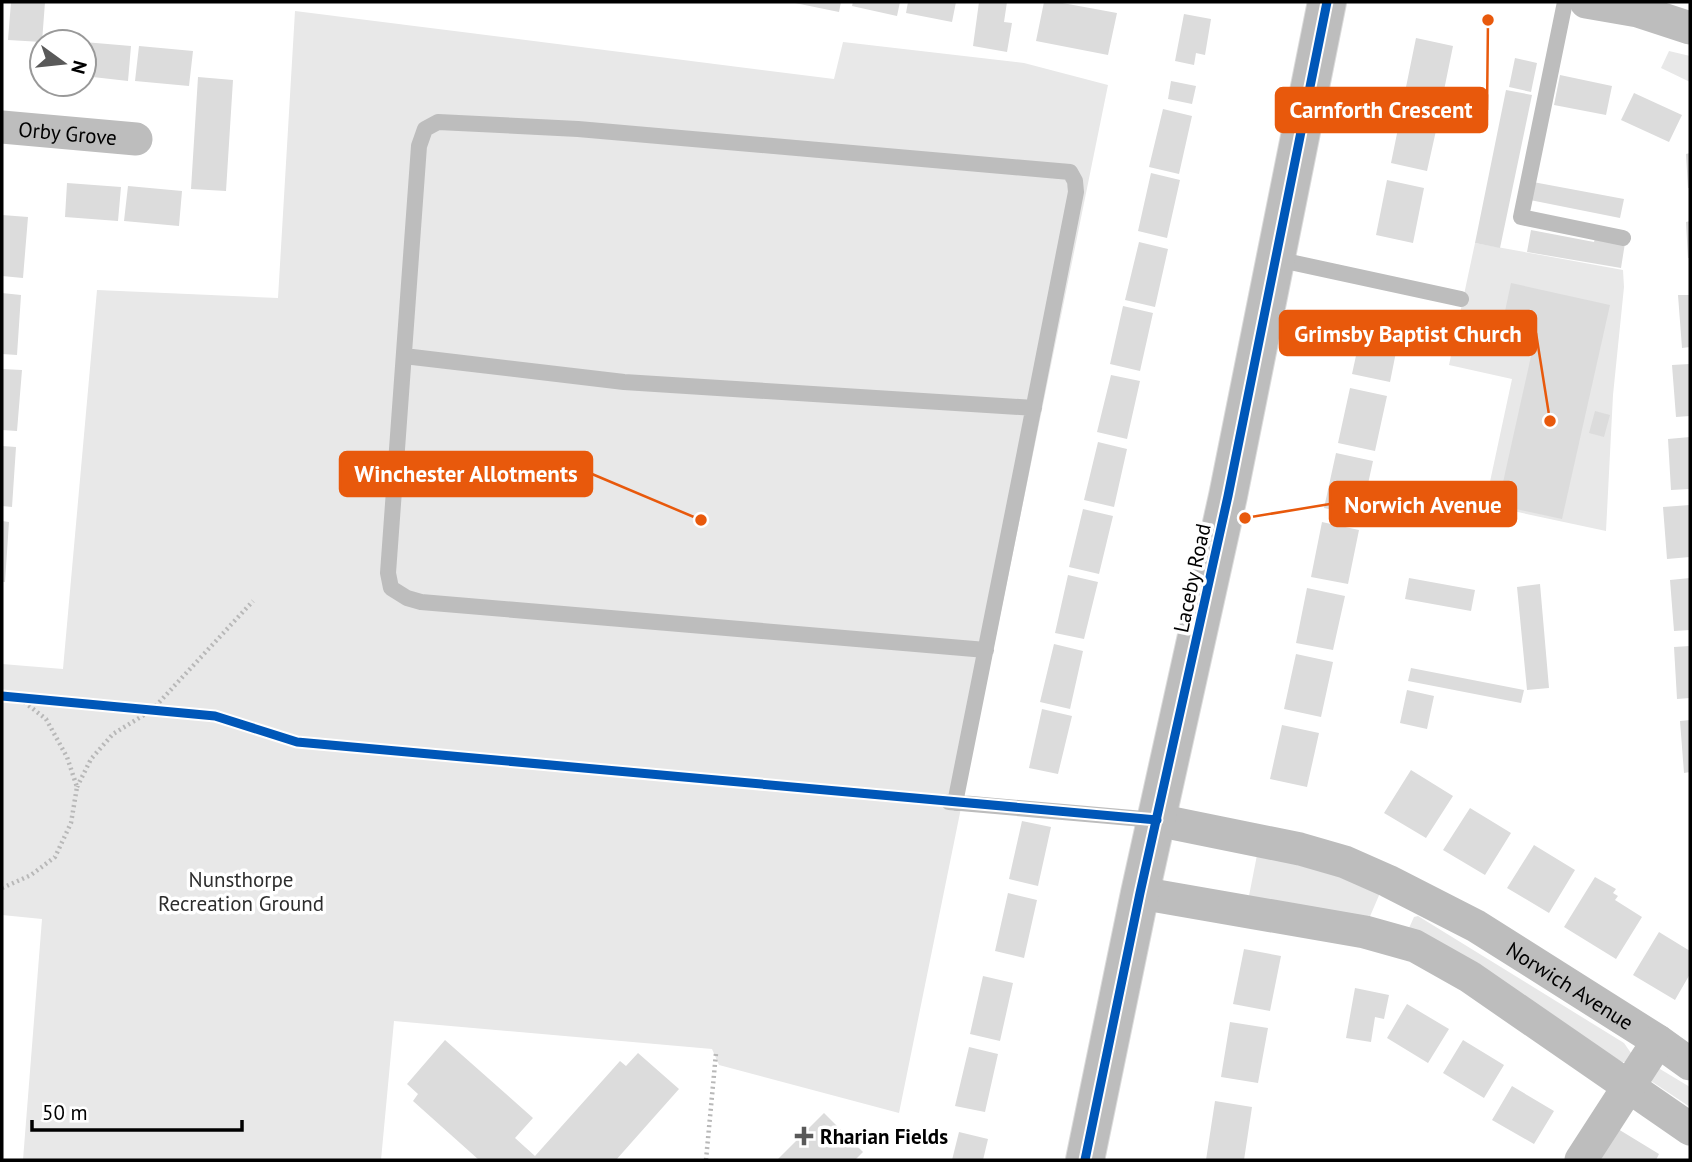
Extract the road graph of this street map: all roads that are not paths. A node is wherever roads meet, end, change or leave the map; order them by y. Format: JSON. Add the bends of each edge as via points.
{"nodes":[{"id":1,"x":1327,"y":2,"type":"edge"},
{"id":2,"x":1565,"y":2,"type":"edge"},
{"id":3,"x":1586,"y":2,"type":"edge"},
{"id":4,"x":1639,"y":6,"type":"edge"},
{"id":5,"x":1690,"y":28,"type":"edge"},
{"id":6,"x":2,"y":127,"type":"edge"},
{"id":7,"x":136,"y":139,"type":"dead end"},
{"id":8,"x":1623,"y":237,"type":"dead end"},
{"id":9,"x":1276,"y":259,"type":"junction"},
{"id":10,"x":1461,"y":299,"type":"dead end"},
{"id":11,"x":404,"y":356,"type":"junction"},
{"id":12,"x":1034,"y":408,"type":"junction"},
{"id":13,"x":986,"y":650,"type":"junction"},
{"id":14,"x":1157,"y":820,"type":"junction"},
{"id":15,"x":1406,"y":890,"type":"junction"},
{"id":16,"x":1140,"y":893,"type":"junction"},
{"id":17,"x":1389,"y":937,"type":"junction"},
{"id":18,"x":1658,"y":1041,"type":"junction"},
{"id":19,"x":1690,"y":1064,"type":"edge"},
{"id":20,"x":1630,"y":1087,"type":"junction"},
{"id":21,"x":1690,"y":1129,"type":"edge"},
{"id":22,"x":1085,"y":1160,"type":"edge"},
{"id":23,"x":1581,"y":1160,"type":"edge"}],
"edges":[{"from":1,"to":9,"type":"highway","name":"Laceby Road"},
{"from":2,"to":8,"type":"lane","via":[[1521,217]]},
{"from":3,"to":4,"type":"street"},
{"from":4,"to":5,"type":"street"},
{"from":6,"to":7,"type":"street","name":"Orby Grove"},
{"from":9,"to":10,"type":"lane"},
{"from":9,"to":14,"type":"highway","name":"Laceby Road"},
{"from":11,"to":12,"type":"lane","via":[[624,382]]},
{"from":11,"to":12,"type":"lane","via":[[419,146],[425,129],[438,122],[605,131],[1070,172],[1076,192]]},
{"from":11,"to":13,"type":"lane","via":[[388,573],[391,588],[407,598]]},
{"from":12,"to":13,"type":"lane"},
{"from":13,"to":14,"type":"lane","via":[[952,802]]},
{"from":14,"to":15,"type":"street","name":"Norwich Avenue","via":[[1300,849],[1345,862]]},
{"from":14,"to":16,"type":"highway","name":"Laceby Road"},
{"from":15,"to":17,"type":"street"},
{"from":15,"to":18,"type":"street","name":"Norwich Avenue","via":[[1476,926]]},
{"from":16,"to":17,"type":"street"},
{"from":16,"to":22,"type":"highway","name":"Laceby Road"},
{"from":17,"to":20,"type":"street","via":[[1470,977]]},
{"from":18,"to":19,"type":"street","name":"Norwich Avenue"},
{"from":18,"to":20,"type":"street"},
{"from":20,"to":21,"type":"street"},
{"from":20,"to":23,"type":"street"}]}
